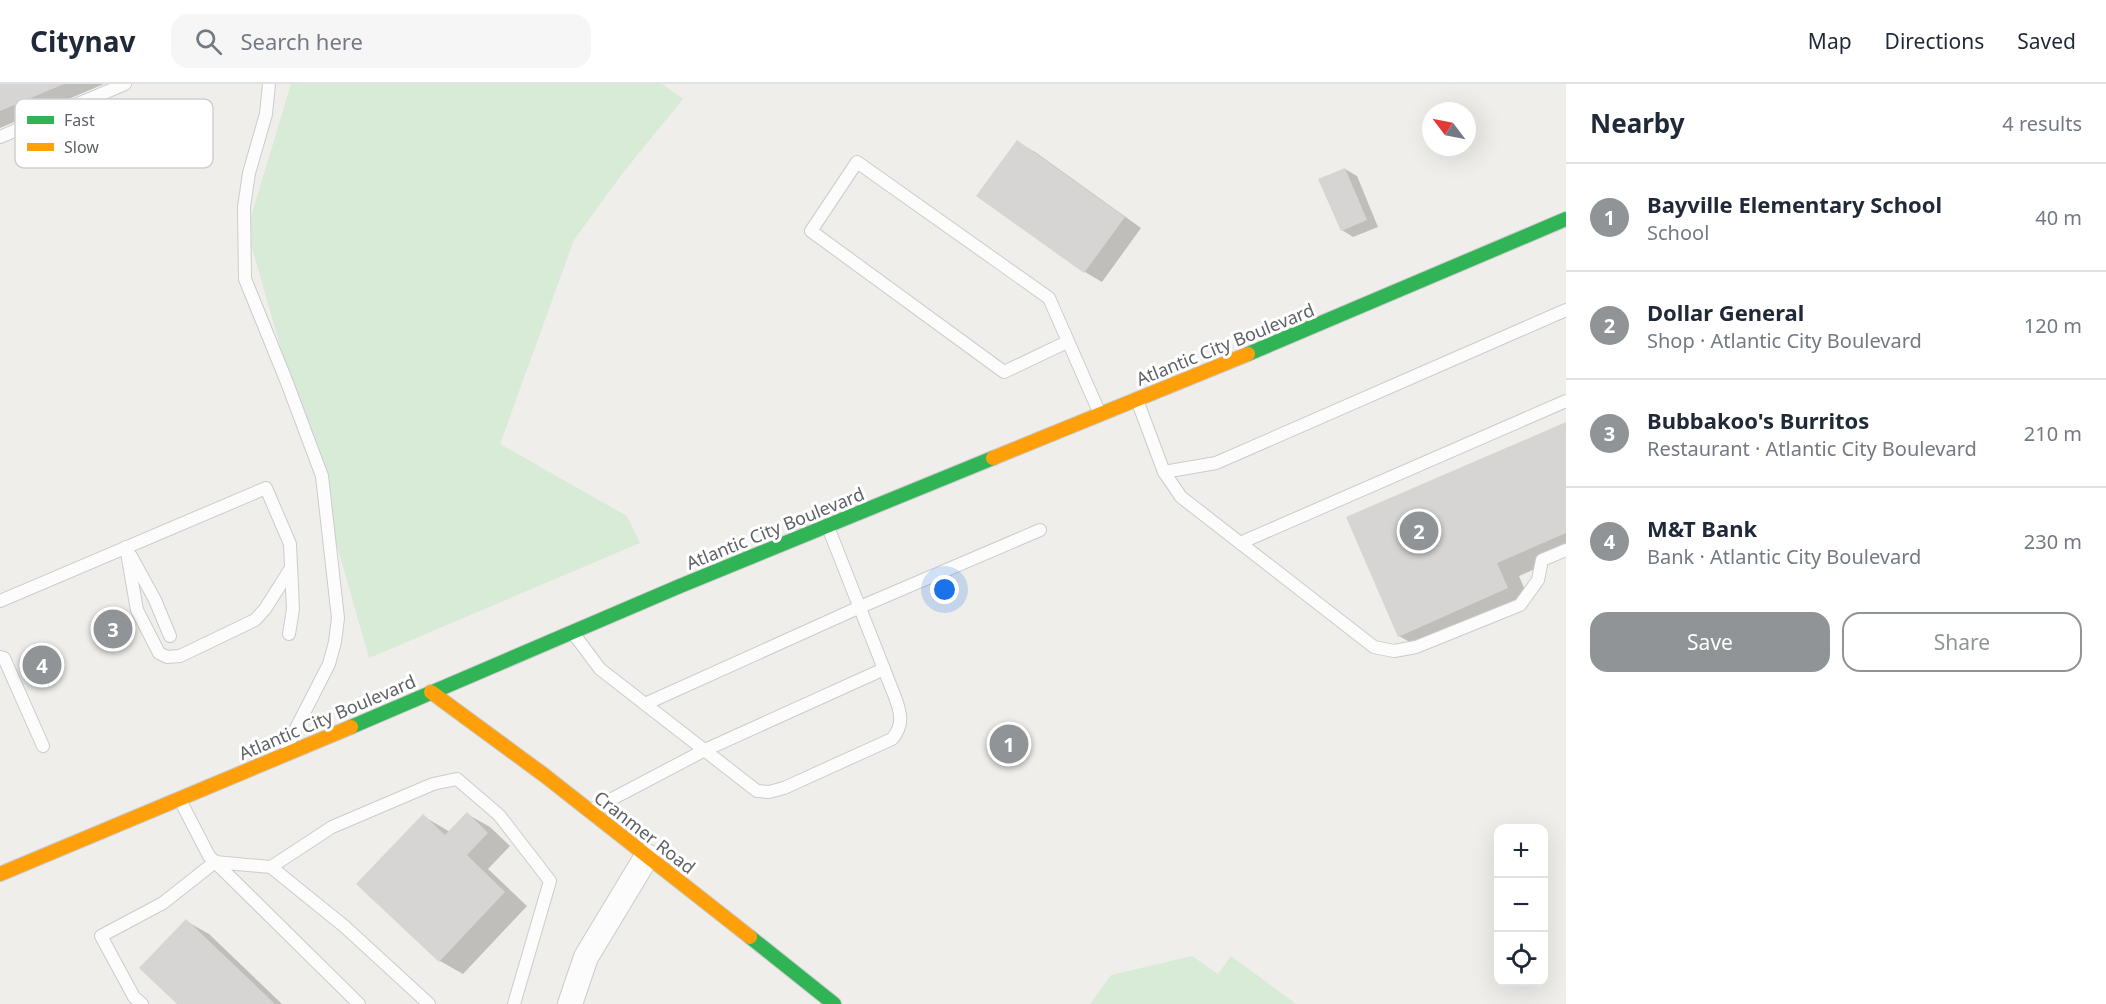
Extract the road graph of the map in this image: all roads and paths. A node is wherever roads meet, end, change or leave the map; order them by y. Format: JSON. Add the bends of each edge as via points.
{"nodes":[{"id":1,"x":125,"y":84,"type":"edge"},
{"id":2,"x":269,"y":84,"type":"edge"},
{"id":3,"x":90,"y":99,"type":"edge"},
{"id":4,"x":15,"y":131,"type":"edge"},
{"id":5,"x":0,"y":137,"type":"edge"},
{"id":6,"x":1566,"y":219,"type":"edge"},
{"id":7,"x":1566,"y":310,"type":"edge"},
{"id":8,"x":1068,"y":342,"type":"junction"},
{"id":9,"x":1137,"y":400,"type":"junction"},
{"id":10,"x":1566,"y":401,"type":"edge"},
{"id":11,"x":1100,"y":415,"type":"junction"},
{"id":12,"x":1164,"y":472,"type":"junction"},
{"id":13,"x":828,"y":526,"type":"junction"},
{"id":14,"x":1040,"y":530,"type":"dead end"},
{"id":15,"x":1240,"y":543,"type":"junction"},
{"id":16,"x":126,"y":547,"type":"junction"},
{"id":17,"x":1566,"y":550,"type":"edge"},
{"id":18,"x":291,"y":568,"type":"junction"},
{"id":19,"x":0,"y":601,"type":"edge"},
{"id":20,"x":860,"y":607,"type":"junction"},
{"id":21,"x":572,"y":632,"type":"junction"},
{"id":22,"x":288,"y":634,"type":"dead end"},
{"id":23,"x":170,"y":636,"type":"dead end"},
{"id":24,"x":0,"y":657,"type":"edge"},
{"id":25,"x":884,"y":669,"type":"junction"},
{"id":26,"x":431,"y":692,"type":"junction"},
{"id":27,"x":645,"y":704,"type":"junction"},
{"id":28,"x":43,"y":746,"type":"dead end"},
{"id":29,"x":705,"y":750,"type":"junction"},
{"id":30,"x":281,"y":756,"type":"junction"},
{"id":31,"x":180,"y":800,"type":"junction"},
{"id":32,"x":588,"y":811,"type":"junction"},
{"id":33,"x":647,"y":856,"type":"junction"},
{"id":34,"x":215,"y":862,"type":"junction"},
{"id":35,"x":271,"y":867,"type":"junction"},
{"id":36,"x":0,"y":874,"type":"edge"},
{"id":37,"x":142,"y":1004,"type":"edge"},
{"id":38,"x":359,"y":1004,"type":"edge"},
{"id":39,"x":429,"y":1004,"type":"edge"},
{"id":40,"x":514,"y":1004,"type":"edge"},
{"id":41,"x":570,"y":1004,"type":"edge"},
{"id":42,"x":834,"y":1004,"type":"edge"}],
"edges":[{"from":1,"to":3,"type":"lane"},
{"from":2,"to":30,"type":"lane","via":[[266,114],[244,207],[245,279],[322,476],[338,618],[329,664]]},
{"from":4,"to":5,"type":"lane"},
{"from":6,"to":9,"type":"main road","name":"Atlantic City Boulevard"},
{"from":7,"to":12,"type":"lane","via":[[1216,463]]},
{"from":8,"to":8,"type":"lane","via":[[1049,298],[857,162],[811,231],[1004,372]]},
{"from":8,"to":11,"type":"lane"},
{"from":9,"to":11,"type":"main road","name":"Atlantic City Boulevard"},
{"from":9,"to":12,"type":"lane"},
{"from":10,"to":15,"type":"lane"},
{"from":11,"to":13,"type":"main road","name":"Atlantic City Boulevard"},
{"from":12,"to":15,"type":"lane","via":[[1181,497]]},
{"from":13,"to":20,"type":"lane"},
{"from":13,"to":21,"type":"main road","name":"Atlantic City Boulevard"},
{"from":14,"to":20,"type":"lane"},
{"from":15,"to":17,"type":"lane","via":[[1374,647],[1394,651],[1416,647],[1520,605],[1538,580],[1542,560]]},
{"from":16,"to":18,"type":"lane","via":[[266,488],[290,544]]},
{"from":16,"to":18,"type":"lane","via":[[137,610],[159,653],[167,657],[180,657],[255,620]]},
{"from":16,"to":19,"type":"lane"},
{"from":16,"to":23,"type":"lane"},
{"from":18,"to":22,"type":"lane","via":[[293,609]]},
{"from":20,"to":25,"type":"lane"},
{"from":20,"to":27,"type":"lane"},
{"from":21,"to":26,"type":"main road","name":"Atlantic City Boulevard"},
{"from":21,"to":27,"type":"lane","via":[[600,669]]},
{"from":24,"to":28,"type":"lane","via":[[4,658]]},
{"from":25,"to":29,"type":"lane"},
{"from":25,"to":29,"type":"lane","via":[[900,712],[900,729],[892,739],[784,788],[757,791]]},
{"from":26,"to":30,"type":"main road","name":"Atlantic City Boulevard"},
{"from":26,"to":32,"type":"main road","name":"Cranmer Road"},
{"from":27,"to":29,"type":"lane"},
{"from":29,"to":32,"type":"lane"},
{"from":30,"to":31,"type":"main road","name":"Atlantic City Boulevard"},
{"from":31,"to":34,"type":"lane"},
{"from":31,"to":36,"type":"main road","name":"Atlantic City Boulevard"},
{"from":32,"to":33,"type":"main road","name":"Cranmer Road"},
{"from":33,"to":41,"type":"street","via":[[586,957]]},
{"from":33,"to":42,"type":"main road","name":"Cranmer Road"},
{"from":34,"to":35,"type":"lane"},
{"from":34,"to":37,"type":"lane","via":[[163,903],[101,936],[134,997]]},
{"from":34,"to":38,"type":"lane"},
{"from":35,"to":39,"type":"lane","via":[[344,926]]},
{"from":35,"to":40,"type":"lane","via":[[332,826],[433,784],[457,779],[499,814],[550,881]]}]}
